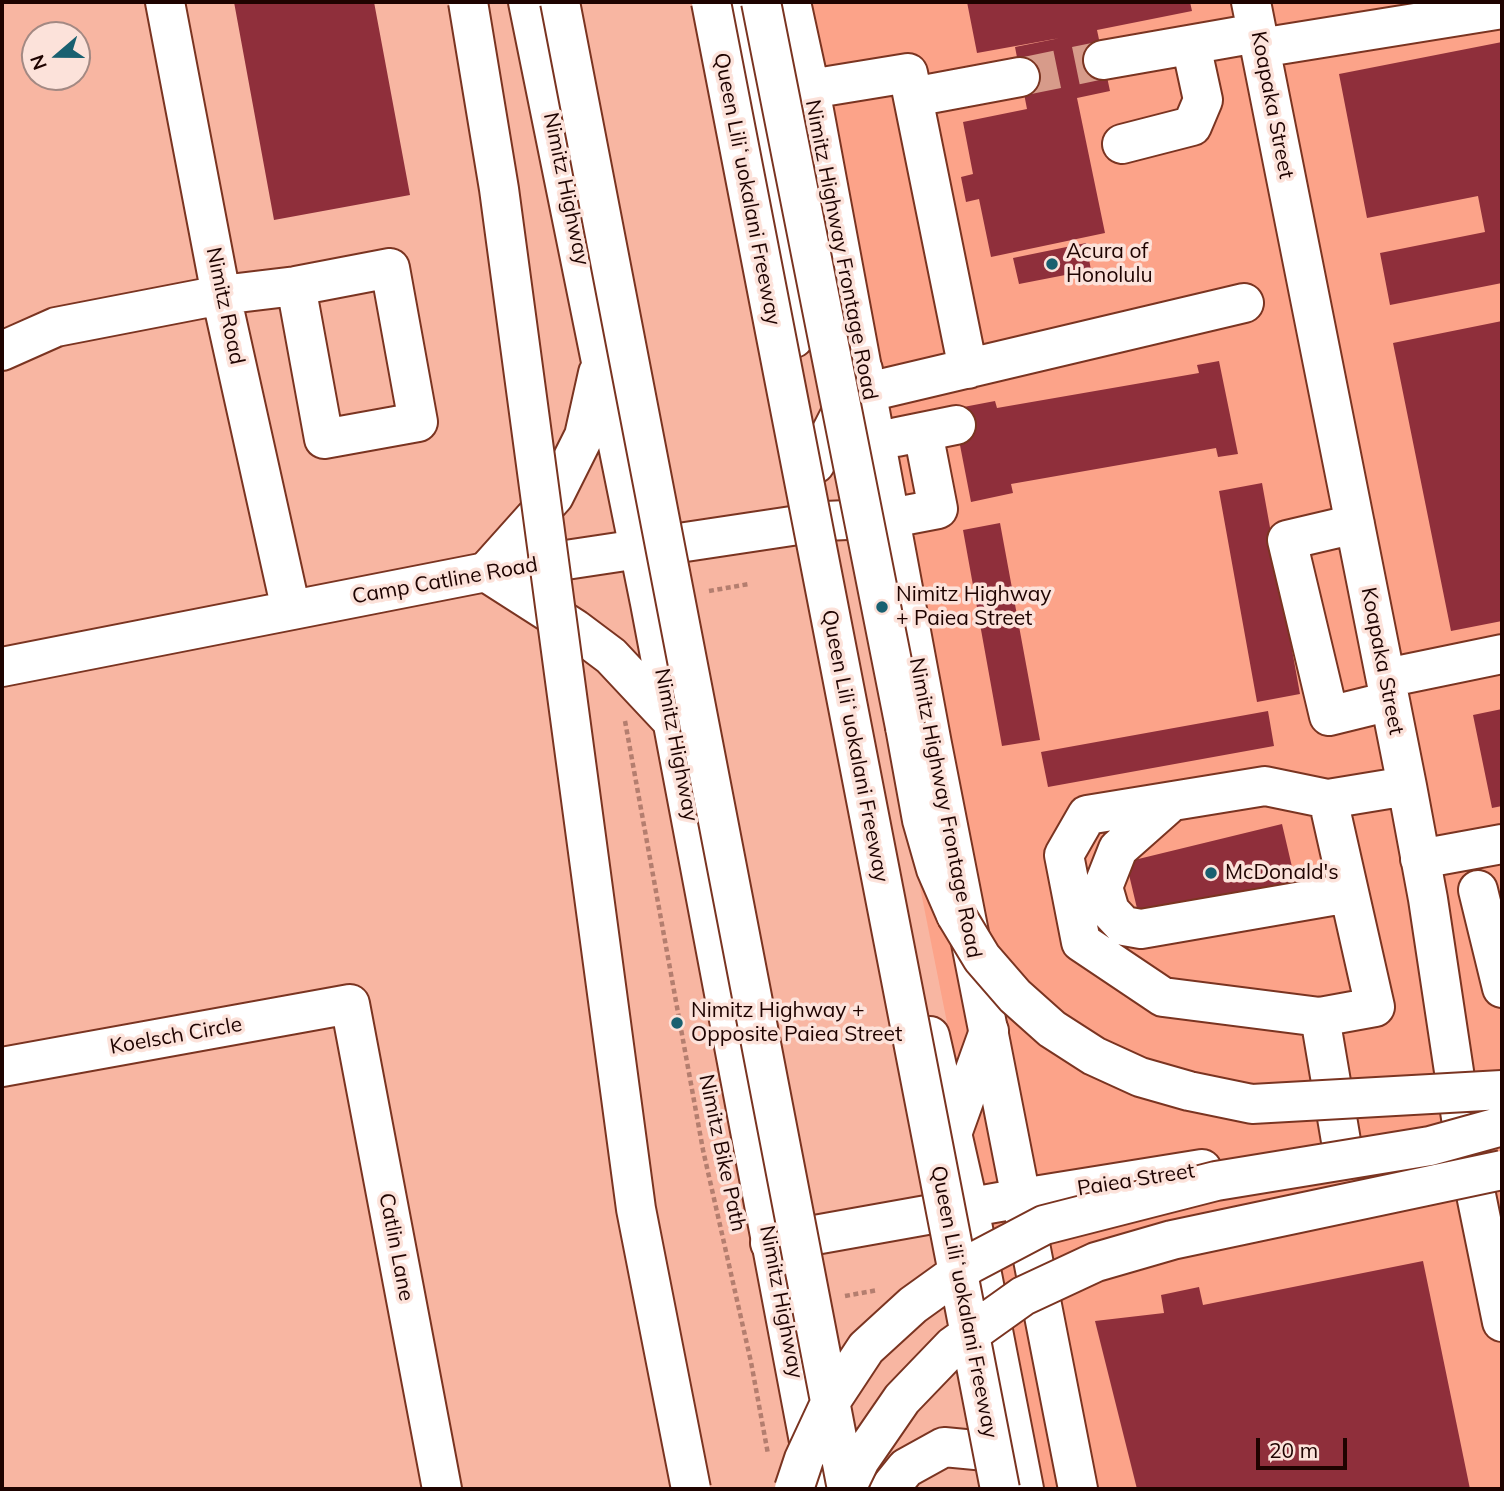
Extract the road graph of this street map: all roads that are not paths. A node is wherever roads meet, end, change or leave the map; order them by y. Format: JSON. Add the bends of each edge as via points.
{"nodes":[{"id":1,"x":165,"y":2,"type":"edge"},
{"id":2,"x":468,"y":2,"type":"edge"},
{"id":3,"x":528,"y":2,"type":"edge"},
{"id":4,"x":561,"y":2,"type":"edge"},
{"id":5,"x":710,"y":2,"type":"edge"},
{"id":6,"x":739,"y":2,"type":"edge"},
{"id":7,"x":761,"y":2,"type":"edge"},
{"id":8,"x":791,"y":2,"type":"edge"},
{"id":9,"x":1502,"y":9,"type":"edge"},
{"id":10,"x":1256,"y":28,"type":"edge"},
{"id":11,"x":1191,"y":45,"type":"junction"},
{"id":12,"x":1103,"y":60,"type":"tunnel mouth"},
{"id":13,"x":1020,"y":77,"type":"tunnel mouth"},
{"id":14,"x":810,"y":89,"type":"junction"},
{"id":15,"x":913,"y":97,"type":"junction"},
{"id":16,"x":1122,"y":144,"type":"dead end"},
{"id":17,"x":296,"y":286,"type":"junction"},
{"id":18,"x":221,"y":295,"type":"junction"},
{"id":19,"x":1244,"y":303,"type":"dead end"},
{"id":20,"x":2,"y":351,"type":"edge"},
{"id":21,"x":601,"y":361,"type":"junction"},
{"id":22,"x":968,"y":369,"type":"junction"},
{"id":23,"x":865,"y":381,"type":"junction"},
{"id":24,"x":877,"y":440,"type":"junction"},
{"id":25,"x":815,"y":464,"type":"junction"},
{"id":26,"x":891,"y":517,"type":"junction"},
{"id":27,"x":825,"y":521,"type":"junction"},
{"id":28,"x":1355,"y":524,"type":"junction"},
{"id":29,"x":638,"y":548,"type":"junction"},
{"id":30,"x":486,"y":572,"type":"junction"},
{"id":31,"x":291,"y":610,"type":"junction"},
{"id":32,"x":1502,"y":654,"type":"edge"},
{"id":33,"x":2,"y":667,"type":"edge"},
{"id":34,"x":1388,"y":690,"type":"junction"},
{"id":35,"x":672,"y":722,"type":"junction"},
{"id":36,"x":1408,"y":786,"type":"junction"},
{"id":37,"x":1328,"y":799,"type":"junction"},
{"id":38,"x":1171,"y":802,"type":"junction"},
{"id":39,"x":1502,"y":844,"type":"edge"},
{"id":40,"x":1420,"y":859,"type":"junction"},
{"id":41,"x":1490,"y":887,"type":"edge"},
{"id":42,"x":1349,"y":893,"type":"junction"},
{"id":43,"x":1428,"y":900,"type":"junction"},
{"id":44,"x":1502,"y":988,"type":"edge"},
{"id":45,"x":350,"y":1004,"type":"joint"},
{"id":46,"x":1320,"y":1017,"type":"junction"},
{"id":47,"x":989,"y":1031,"type":"junction"},
{"id":48,"x":2,"y":1067,"type":"edge"},
{"id":49,"x":1502,"y":1090,"type":"edge"},
{"id":50,"x":1502,"y":1124,"type":"edge"},
{"id":51,"x":1463,"y":1130,"type":"junction"},
{"id":52,"x":952,"y":1134,"type":"junction"},
{"id":53,"x":1342,"y":1147,"type":"junction"},
{"id":54,"x":1502,"y":1170,"type":"edge"},
{"id":55,"x":1022,"y":1198,"type":"junction"},
{"id":56,"x":969,"y":1208,"type":"junction"},
{"id":57,"x":770,"y":1243,"type":"junction"},
{"id":58,"x":1502,"y":1322,"type":"edge"},
{"id":59,"x":782,"y":1476,"type":"edge"},
{"id":60,"x":442,"y":1489,"type":"edge"},
{"id":61,"x":691,"y":1489,"type":"edge"},
{"id":62,"x":818,"y":1489,"type":"edge"},
{"id":63,"x":847,"y":1489,"type":"edge"},
{"id":64,"x":889,"y":1489,"type":"edge"},
{"id":65,"x":1000,"y":1489,"type":"edge"},
{"id":66,"x":1017,"y":1489,"type":"edge"},
{"id":67,"x":1024,"y":1489,"type":"edge"},
{"id":68,"x":1078,"y":1489,"type":"edge"}],
"edges":[{"from":1,"to":18,"type":"main road","name":"Nimitz Road"},
{"from":2,"to":61,"type":"main road","bridge":true,"via":[[499,189],[636,1209]]},
{"from":3,"to":21,"type":"main road","name":"Nimitz Highway"},
{"from":4,"to":63,"type":"main road","bridge":true},
{"from":5,"to":65,"type":"main road","name":"Queen Liliʻuokalani Freeway","bridge":true},
{"from":6,"to":25,"type":"main road"},
{"from":7,"to":49,"type":"main road","bridge":true,"via":[[922,820],[956,915],[982,958],[1052,1029],[1106,1062],[1188,1091],[1252,1104]]},
{"from":8,"to":14,"type":"main road","name":"Nimitz Highway Frontage Road"},
{"from":9,"to":10,"type":"main road"},
{"from":10,"to":11,"type":"main road"},
{"from":10,"to":28,"type":"main road","name":"Koapaka Street"},
{"from":11,"to":12,"type":"main road"},
{"from":11,"to":16,"type":"main road","via":[[1203,100],[1192,126]]},
{"from":13,"to":15,"type":"main road"},
{"from":14,"to":15,"type":"main road","via":[[908,73]]},
{"from":14,"to":23,"type":"main road","name":"Nimitz Highway Frontage Road"},
{"from":15,"to":22,"type":"main road"},
{"from":17,"to":17,"type":"main road","via":[[324,439],[418,422],[390,268]]},
{"from":17,"to":18,"type":"main road"},
{"from":18,"to":20,"type":"main road","via":[[56,327]]},
{"from":18,"to":31,"type":"main road","name":"Nimitz Road"},
{"from":19,"to":22,"type":"main road"},
{"from":21,"to":29,"type":"main road","name":"Nimitz Highway"},
{"from":21,"to":30,"type":"main road","via":[[584,436],[554,496]]},
{"from":22,"to":23,"type":"main road"},
{"from":23,"to":24,"type":"main road","name":"Nimitz Highway Frontage Road"},
{"from":23,"to":25,"type":"main road"},
{"from":24,"to":26,"type":"main road","name":"Nimitz Highway Frontage Road"},
{"from":24,"to":26,"type":"main road","name":"Camp Catline Road","via":[[939,428],[938,509]]},
{"from":25,"to":27,"type":"main road"},
{"from":26,"to":27,"type":"main road","name":"Camp Catline Road"},
{"from":26,"to":47,"type":"main road","name":"Nimitz Highway Frontage Road"},
{"from":27,"to":29,"type":"main road","name":"Camp Catline Road"},
{"from":27,"to":52,"type":"main road"},
{"from":28,"to":34,"type":"main road","name":"Koapaka Street"},
{"from":28,"to":34,"type":"main road","via":[[1287,540],[1329,716]]},
{"from":29,"to":30,"type":"main road","name":"Camp Catline Road"},
{"from":29,"to":35,"type":"main road","name":"Nimitz Highway"},
{"from":30,"to":31,"type":"main road","name":"Camp Catline Road"},
{"from":30,"to":35,"type":"main road","via":[[611,656]]},
{"from":31,"to":33,"type":"main road","name":"Camp Catline Road"},
{"from":32,"to":34,"type":"main road"},
{"from":34,"to":36,"type":"main road","name":"Koapaka Street"},
{"from":35,"to":57,"type":"main road","name":"Nimitz Highway"},
{"from":36,"to":37,"type":"main road"},
{"from":36,"to":40,"type":"main road","name":"Koapaka Street"},
{"from":37,"to":38,"type":"main road","via":[[1265,786]]},
{"from":37,"to":42,"type":"main road"},
{"from":38,"to":42,"type":"main road","via":[[1118,849],[1103,887],[1110,911],[1124,926],[1142,929]]},
{"from":38,"to":46,"type":"main road","via":[[1087,815],[1064,855],[1081,942],[1163,997]]},
{"from":39,"to":40,"type":"main road"},
{"from":40,"to":43,"type":"main road","name":"Koapaka Street"},
{"from":41,"to":43,"type":"main road"},
{"from":41,"to":44,"type":"main road"},
{"from":42,"to":46,"type":"main road","via":[[1375,1007]]},
{"from":43,"to":51,"type":"main road","name":"Koapaka Street"},
{"from":45,"to":48,"type":"main road","name":"Koelsch Circle"},
{"from":45,"to":60,"type":"main road","name":"Catlin Lane"},
{"from":46,"to":53,"type":"main road"},
{"from":47,"to":52,"type":"main road"},
{"from":47,"to":55,"type":"main road","name":"Nimitz Highway Frontage Road"},
{"from":50,"to":51,"type":"main road","name":"Paiea Street"},
{"from":50,"to":59,"type":"main road","bridge":true,"via":[[1430,1146],[1216,1181],[1044,1225],[970,1264],[913,1305],[866,1348],[831,1402],[804,1459]]},
{"from":51,"to":53,"type":"main road","name":"Paiea Street"},
{"from":51,"to":58,"type":"main road","name":"Koapaka Street"},
{"from":52,"to":56,"type":"main road"},
{"from":53,"to":55,"type":"main road","name":"Paiea Street"},
{"from":54,"to":63,"type":"main road","bridge":true,"via":[[1172,1240],[1096,1262],[1024,1296],[954,1346],[902,1399],[860,1460]]},
{"from":55,"to":56,"type":"main road","name":"Paiea Street"},
{"from":55,"to":68,"type":"main road","name":"Nimitz Highway Frontage Road"},
{"from":56,"to":57,"type":"main road","name":"Paiea Street"},
{"from":56,"to":67,"type":"main road"},
{"from":57,"to":62,"type":"main road","name":"Nimitz Highway"},
{"from":64,"to":66,"type":"main road","via":[[906,1468],[944,1447],[986,1451],[1004,1463]]}]}
